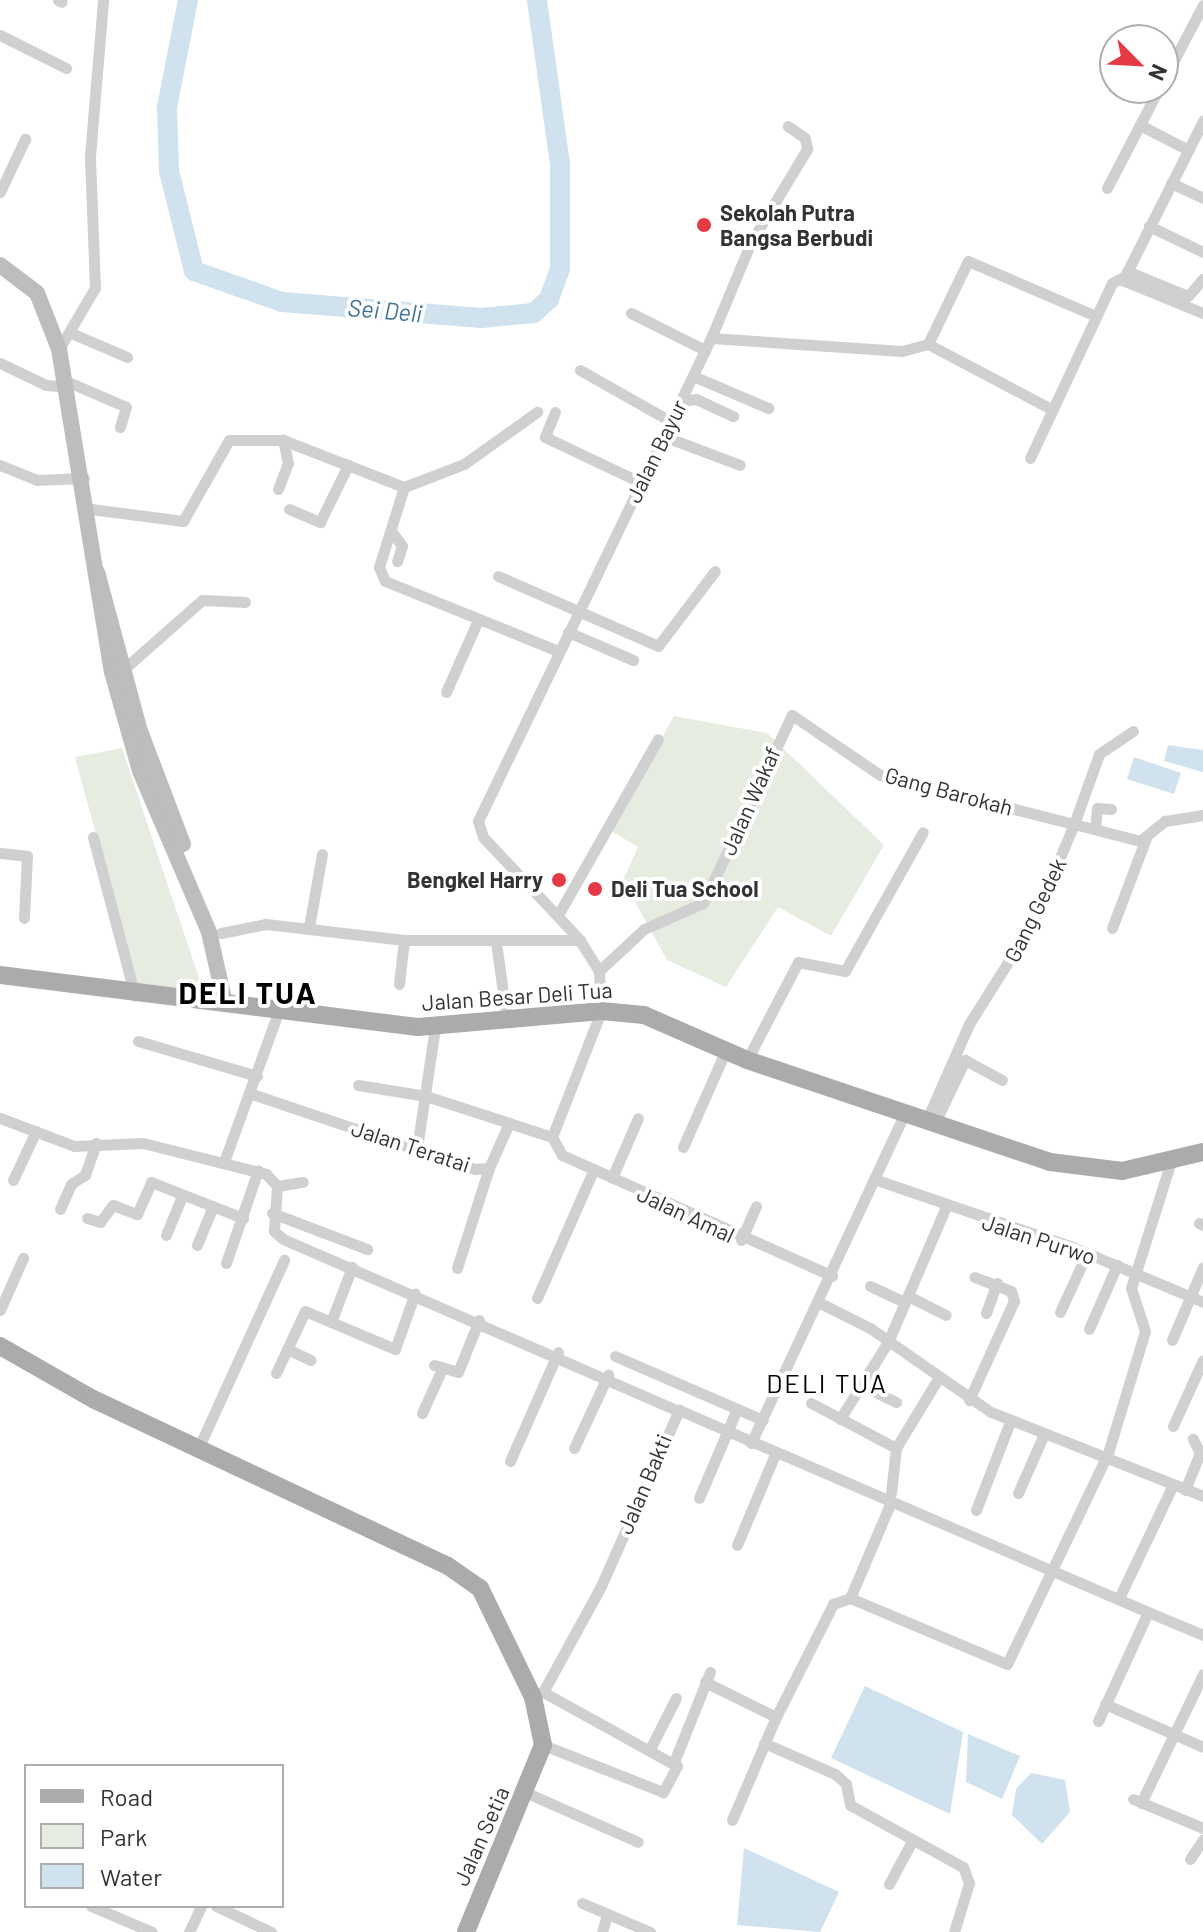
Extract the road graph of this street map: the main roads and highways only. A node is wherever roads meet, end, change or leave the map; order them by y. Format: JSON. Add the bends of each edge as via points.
{"nodes":[{"id":1,"x":0,"y":265,"type":"edge"},
{"id":2,"x":97,"y":572,"type":"junction"},
{"id":3,"x":0,"y":975,"type":"edge"},
{"id":4,"x":231,"y":1004,"type":"junction"},
{"id":5,"x":1203,"y":1152,"type":"edge"},
{"id":6,"x":0,"y":1346,"type":"edge"},
{"id":7,"x":466,"y":1932,"type":"edge"}],
"edges":[{"from":1,"to":2,"type":"main road","via":[[37,293],[59,349],[91,509]]},
{"from":2,"to":4,"type":"main road","via":[[152,768],[221,933]]},
{"from":2,"to":4,"type":"main road","via":[[93,589],[128,734],[209,932]]},
{"from":3,"to":4,"type":"main road","name":"Jalan Besar Deli Tua","via":[[135,997]]},
{"from":4,"to":5,"type":"main road","name":"Jalan Besar Deli Tua","via":[[435,1028],[601,1011],[666,1021],[747,1060],[907,1108],[1027,1156],[1098,1172],[1170,1164]]},
{"from":6,"to":7,"type":"main road","name":"Jalan Setia","via":[[198,1449],[471,1580],[538,1694],[542,1752]]}]}
